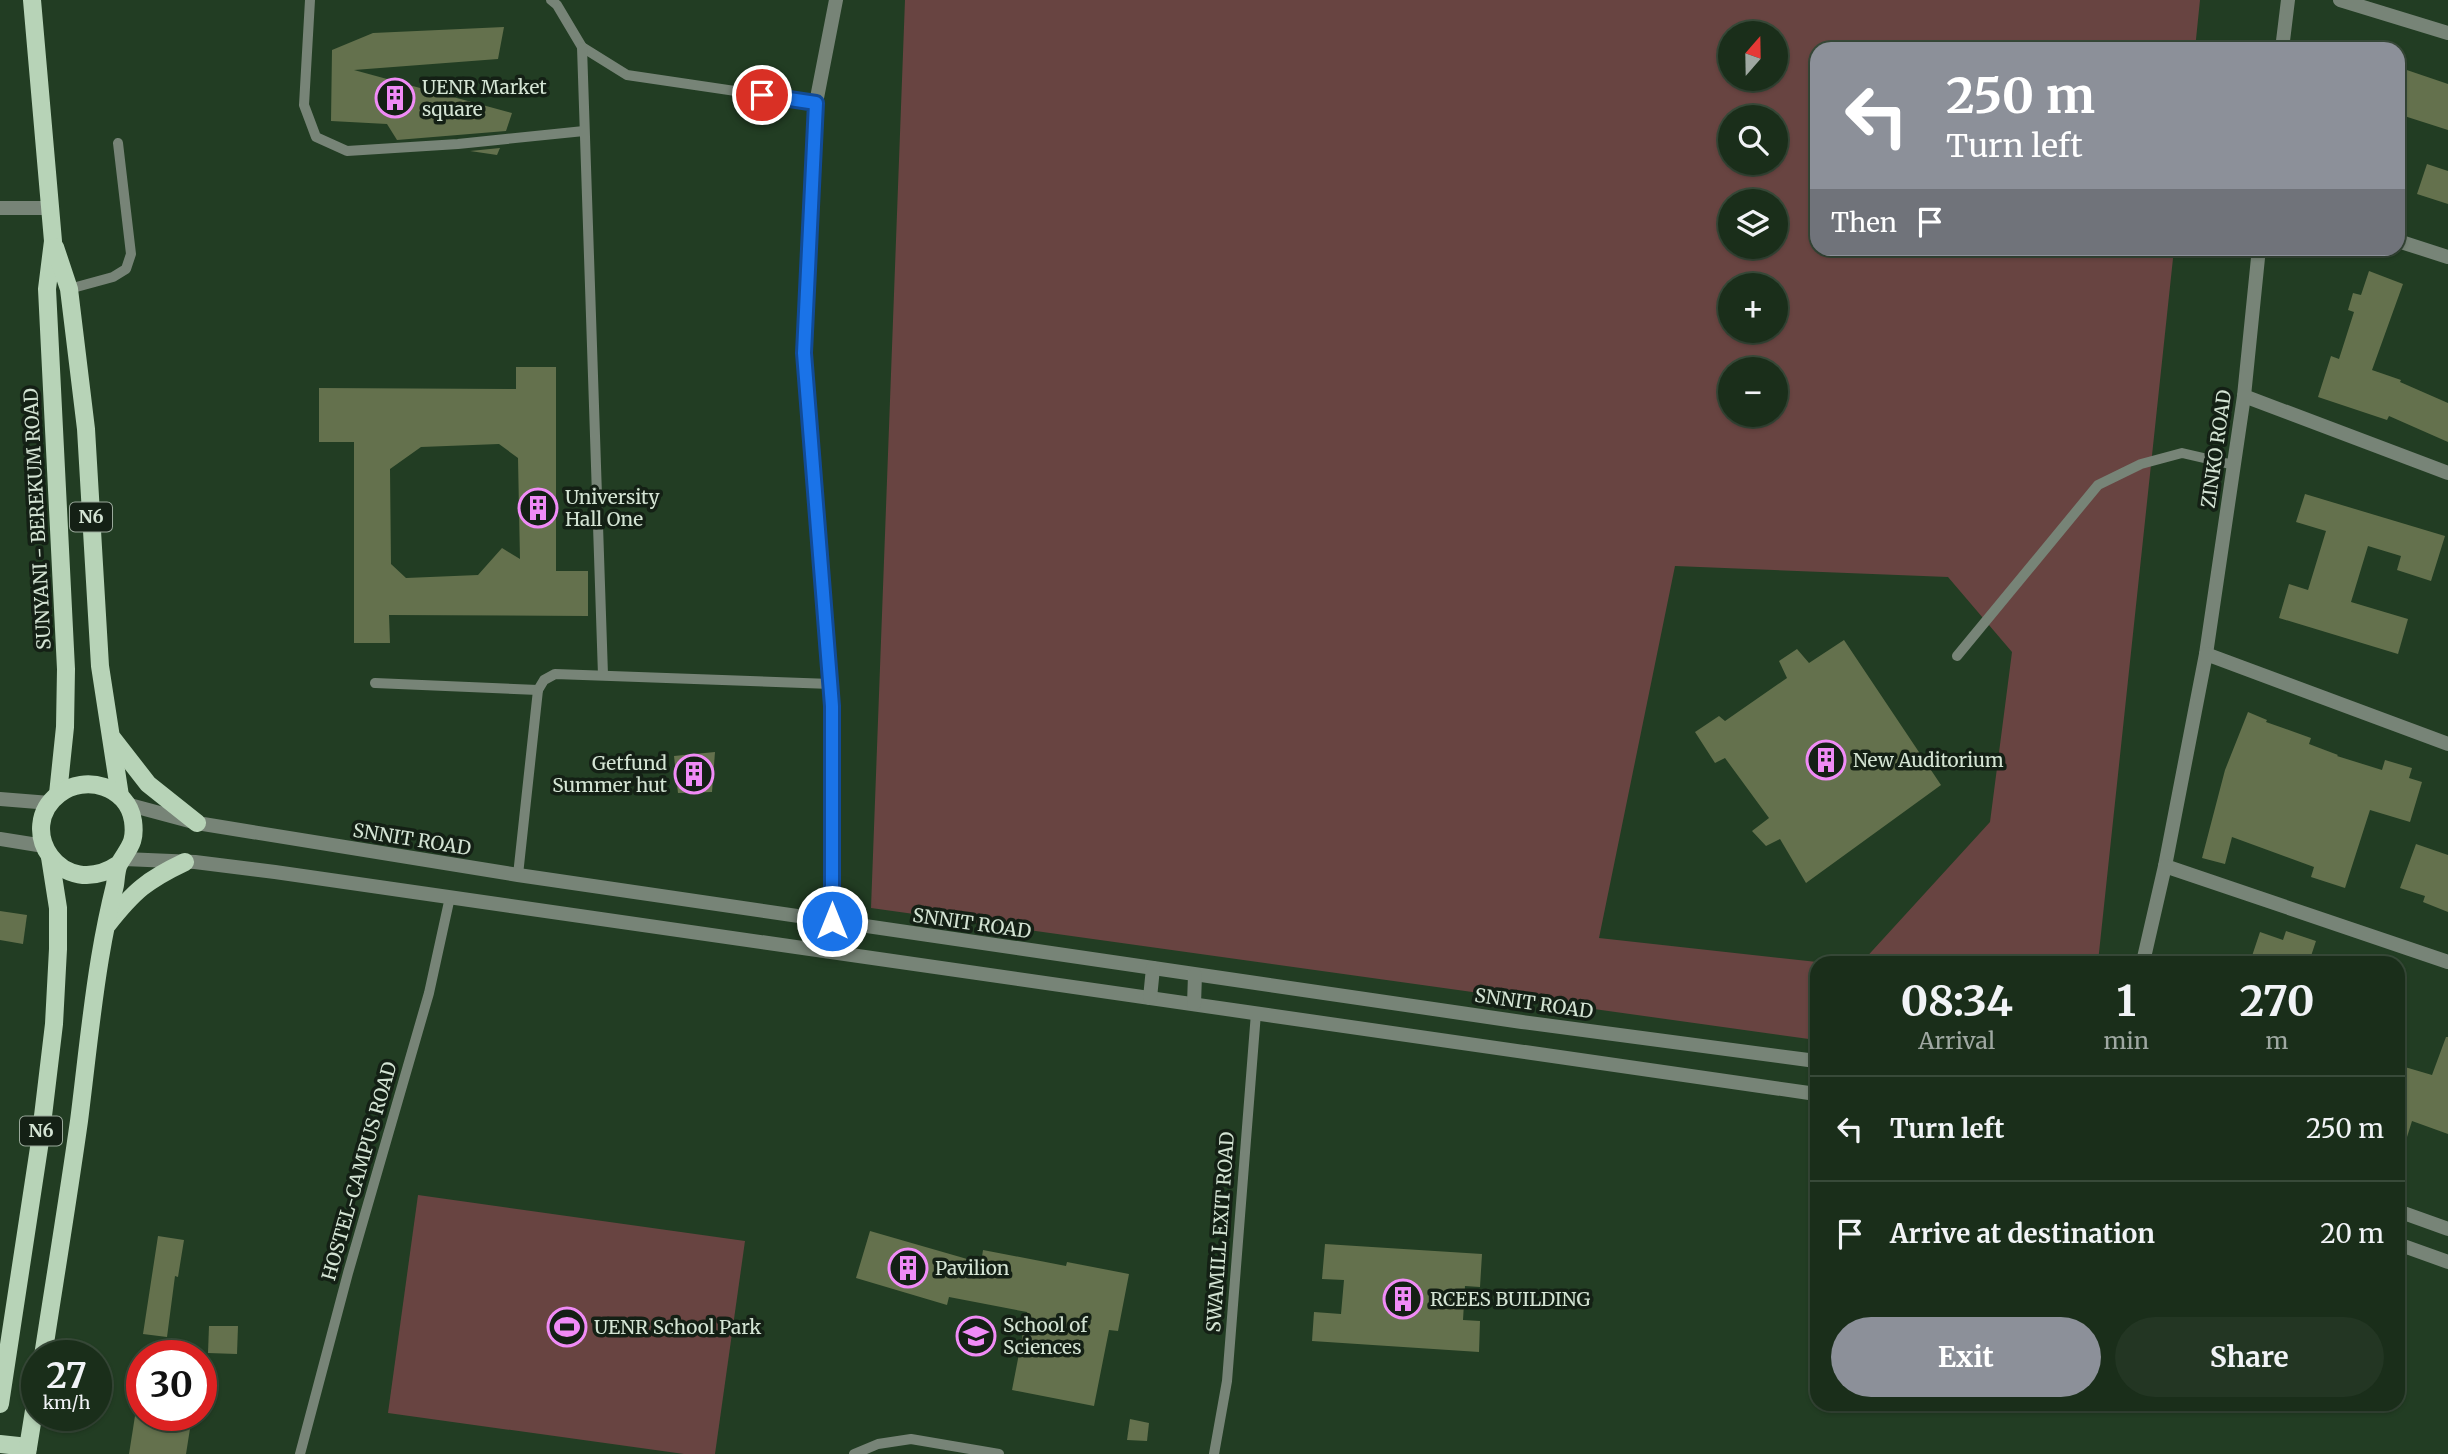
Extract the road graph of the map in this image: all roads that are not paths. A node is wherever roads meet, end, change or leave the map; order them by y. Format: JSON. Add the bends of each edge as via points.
{"nodes":[{"id":1,"x":33,"y":0,"type":"edge"},
{"id":2,"x":310,"y":0,"type":"edge"},
{"id":3,"x":551,"y":0,"type":"edge"},
{"id":4,"x":836,"y":0,"type":"edge"},
{"id":5,"x":2288,"y":0,"type":"edge"},
{"id":6,"x":2340,"y":0,"type":"edge"},
{"id":7,"x":2448,"y":33,"type":"edge"},
{"id":8,"x":2283,"y":42,"type":"edge"},
{"id":9,"x":582,"y":47,"type":"junction"},
{"id":10,"x":816,"y":103,"type":"junction"},
{"id":11,"x":584,"y":131,"type":"junction"},
{"id":12,"x":118,"y":143,"type":"dead end"},
{"id":13,"x":0,"y":208,"type":"edge"},
{"id":14,"x":50,"y":208,"type":"junction"},
{"id":15,"x":53,"y":241,"type":"junction"},
{"id":16,"x":2405,"y":243,"type":"edge"},
{"id":17,"x":2258,"y":256,"type":"edge"},
{"id":18,"x":2448,"y":257,"type":"edge"},
{"id":19,"x":69,"y":289,"type":"junction"},
{"id":20,"x":2244,"y":396,"type":"junction"},
{"id":21,"x":2234,"y":465,"type":"junction"},
{"id":22,"x":2448,"y":473,"type":"edge"},
{"id":23,"x":2206,"y":654,"type":"junction"},
{"id":24,"x":1957,"y":656,"type":"dead end"},
{"id":25,"x":603,"y":675,"type":"junction"},
{"id":26,"x":375,"y":683,"type":"dead end"},
{"id":27,"x":831,"y":684,"type":"junction"},
{"id":28,"x":538,"y":690,"type":"junction"},
{"id":29,"x":110,"y":734,"type":"junction"},
{"id":30,"x":2448,"y":744,"type":"edge"},
{"id":31,"x":0,"y":799,"type":"edge"},
{"id":32,"x":54,"y":799,"type":"junction"},
{"id":33,"x":123,"y":800,"type":"junction"},
{"id":34,"x":197,"y":823,"type":"junction"},
{"id":35,"x":0,"y":839,"type":"edge"},
{"id":36,"x":47,"y":852,"type":"junction"},
{"id":37,"x":122,"y":862,"type":"junction"},
{"id":38,"x":185,"y":862,"type":"junction"},
{"id":39,"x":2165,"y":866,"type":"junction"},
{"id":40,"x":518,"y":875,"type":"junction"},
{"id":41,"x":450,"y":897,"type":"junction"},
{"id":42,"x":832,"y":921,"type":"junction"},
{"id":43,"x":106,"y":927,"type":"junction"},
{"id":44,"x":2145,"y":956,"type":"edge"},
{"id":45,"x":2448,"y":961,"type":"edge"},
{"id":46,"x":1153,"y":968,"type":"junction"},
{"id":47,"x":1195,"y":975,"type":"junction"},
{"id":48,"x":1150,"y":998,"type":"junction"},
{"id":49,"x":1194,"y":1004,"type":"junction"},
{"id":50,"x":1256,"y":1013,"type":"junction"},
{"id":51,"x":1810,"y":1060,"type":"edge"},
{"id":52,"x":1810,"y":1093,"type":"edge"},
{"id":53,"x":2405,"y":1214,"type":"edge"},
{"id":54,"x":2448,"y":1229,"type":"edge"},
{"id":55,"x":2405,"y":1247,"type":"edge"},
{"id":56,"x":2448,"y":1262,"type":"edge"},
{"id":57,"x":45,"y":1340,"type":"edge"},
{"id":58,"x":0,"y":1404,"type":"edge"},
{"id":59,"x":30,"y":1431,"type":"edge"},
{"id":60,"x":0,"y":1444,"type":"edge"},
{"id":61,"x":27,"y":1451,"type":"edge"},
{"id":62,"x":300,"y":1454,"type":"edge"},
{"id":63,"x":854,"y":1454,"type":"edge"},
{"id":64,"x":999,"y":1454,"type":"edge"},
{"id":65,"x":1214,"y":1454,"type":"edge"}],
"edges":[{"from":1,"to":14,"type":"main road","name":"SUNYANI - BEREKUM ROAD","number":"N6"},
{"from":2,"to":11,"type":"lane","via":[[303,105],[316,137],[347,151]]},
{"from":3,"to":9,"type":"lane"},
{"from":4,"to":10,"type":"street"},
{"from":5,"to":8,"type":"street"},
{"from":6,"to":7,"type":"street"},
{"from":9,"to":10,"type":"lane","via":[[627,75]]},
{"from":9,"to":11,"type":"lane"},
{"from":10,"to":27,"type":"street","via":[[804,353]]},
{"from":11,"to":25,"type":"lane"},
{"from":12,"to":19,"type":"lane","via":[[131,254],[126,269]]},
{"from":13,"to":14,"type":"street"},
{"from":14,"to":15,"type":"main road","name":"SUNYANI - BEREKUM ROAD","number":"N6"},
{"from":15,"to":19,"type":"main road","name":"SUNYANI - BEREKUM ROAD","number":"N6"},
{"from":15,"to":32,"type":"main road","name":"SUNYANI - BEREKUM ROAD","number":"N6","via":[[47,289],[66,669],[65,727]]},
{"from":16,"to":18,"type":"street"},
{"from":17,"to":20,"type":"street","name":"ZINKO ROAD"},
{"from":19,"to":29,"type":"main road","name":"SUNYANI - BEREKUM ROAD","number":"N6","via":[[86,429],[100,666]]},
{"from":20,"to":21,"type":"street","name":"ZINKO ROAD"},
{"from":20,"to":22,"type":"street"},
{"from":21,"to":23,"type":"street","name":"ZINKO ROAD"},
{"from":21,"to":24,"type":"lane","via":[[2182,453],[2141,464],[2098,485]]},
{"from":23,"to":30,"type":"street"},
{"from":23,"to":39,"type":"street","name":"ZINKO ROAD"},
{"from":25,"to":27,"type":"lane"},
{"from":25,"to":28,"type":"lane","via":[[555,674]]},
{"from":26,"to":28,"type":"lane"},
{"from":27,"to":42,"type":"street"},
{"from":28,"to":40,"type":"lane"},
{"from":29,"to":33,"type":"main road","name":"SUNYANI - BEREKUM ROAD","number":"N6"},
{"from":29,"to":34,"type":"main road","via":[[148,784]]},
{"from":31,"to":32,"type":"street"},
{"from":32,"to":33,"type":"main road","via":[[72,786],[89,783],[105,787]]},
{"from":32,"to":36,"type":"main road","number":"N6","via":[[43,816],[41,831]]},
{"from":33,"to":34,"type":"street","name":"SNNIT ROAD"},
{"from":33,"to":37,"type":"main road","number":"N6","via":[[133,817],[134,832]]},
{"from":34,"to":40,"type":"street","name":"SNNIT ROAD"},
{"from":35,"to":36,"type":"street"},
{"from":36,"to":37,"type":"main road","via":[[71,873],[83,876],[96,876]]},
{"from":36,"to":58,"type":"main road","number":"N6","via":[[58,908],[54,1024]]},
{"from":37,"to":38,"type":"street"},
{"from":37,"to":43,"type":"main road","number":"N6"},
{"from":38,"to":41,"type":"street"},
{"from":38,"to":43,"type":"main road","via":[[131,895]]},
{"from":39,"to":44,"type":"street","name":"ZINKO ROAD"},
{"from":39,"to":45,"type":"street"},
{"from":40,"to":42,"type":"street","name":"SNNIT ROAD"},
{"from":41,"to":48,"type":"street"},
{"from":41,"to":62,"type":"lane","name":"HOSTEL-CAMPUS ROAD","via":[[429,993]]},
{"from":42,"to":46,"type":"street","name":"SNNIT ROAD"},
{"from":43,"to":57,"type":"main road","number":"N6"},
{"from":46,"to":47,"type":"street","name":"SNNIT ROAD"},
{"from":46,"to":48,"type":"street"},
{"from":47,"to":49,"type":"street"},
{"from":47,"to":51,"type":"street","name":"SNNIT ROAD"},
{"from":48,"to":49,"type":"street"},
{"from":49,"to":50,"type":"street"},
{"from":50,"to":52,"type":"street"},
{"from":50,"to":65,"type":"lane","name":"SWAMILL EXIT ROAD","via":[[1227,1381]]},
{"from":53,"to":54,"type":"street"},
{"from":55,"to":56,"type":"street"},
{"from":59,"to":61,"type":"main road"},
{"from":60,"to":61,"type":"main road"},
{"from":63,"to":64,"type":"lane","via":[[878,1444],[911,1439]]}]}
